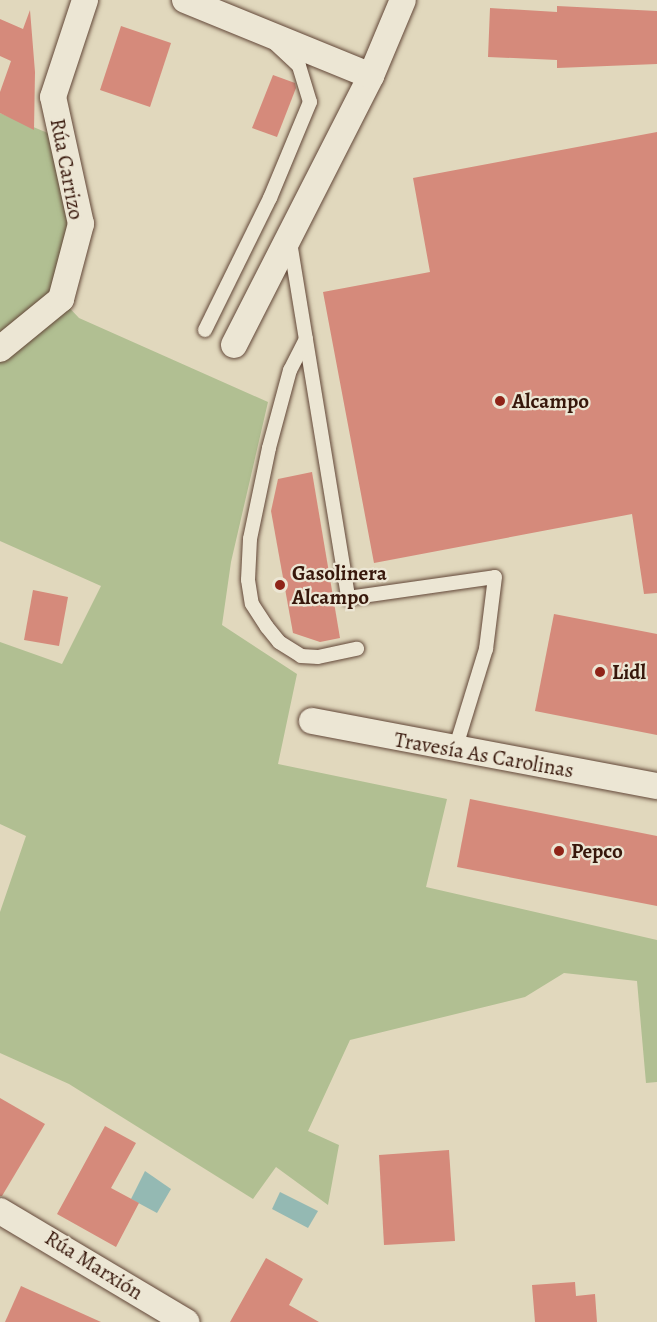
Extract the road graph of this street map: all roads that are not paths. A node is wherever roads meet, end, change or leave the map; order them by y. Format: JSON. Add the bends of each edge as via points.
{"nodes":[{"id":1,"x":85,"y":0,"type":"edge"},
{"id":2,"x":185,"y":0,"type":"edge"},
{"id":3,"x":403,"y":0,"type":"edge"},
{"id":4,"x":261,"y":31,"type":"junction"},
{"id":5,"x":371,"y":76,"type":"junction"},
{"id":6,"x":289,"y":238,"type":"junction"},
{"id":7,"x":205,"y":330,"type":"dead end"},
{"id":8,"x":306,"y":339,"type":"junction"},
{"id":9,"x":234,"y":345,"type":"dead end"},
{"id":10,"x":0,"y":349,"type":"edge"},
{"id":11,"x":357,"y":649,"type":"dead end"},
{"id":12,"x":312,"y":721,"type":"dead end"},
{"id":13,"x":455,"y":750,"type":"junction"},
{"id":14,"x":657,"y":786,"type":"edge"},
{"id":15,"x":0,"y":1211,"type":"edge"},
{"id":16,"x":186,"y":1322,"type":"edge"}],
"edges":[{"from":1,"to":10,"type":"street","name":"Rúa Carrizo","via":[[53,97],[81,225],[61,299]]},
{"from":2,"to":4,"type":"street"},
{"from":3,"to":5,"type":"street"},
{"from":4,"to":5,"type":"street"},
{"from":4,"to":7,"type":"lane","via":[[299,66],[310,102],[270,198]]},
{"from":5,"to":6,"type":"street"},
{"from":6,"to":8,"type":"lane"},
{"from":6,"to":9,"type":"street"},
{"from":8,"to":11,"type":"lane","via":[[290,369],[269,448],[250,539],[248,580],[252,604],[267,627],[294,651],[318,657]]},
{"from":8,"to":13,"type":"lane","via":[[348,598],[495,577],[486,649]]},
{"from":12,"to":13,"type":"street","name":"Travesía As Carolinas"},
{"from":13,"to":14,"type":"street","name":"Travesía As Carolinas"},
{"from":15,"to":16,"type":"street","name":"Rúa Marxión"}]}
